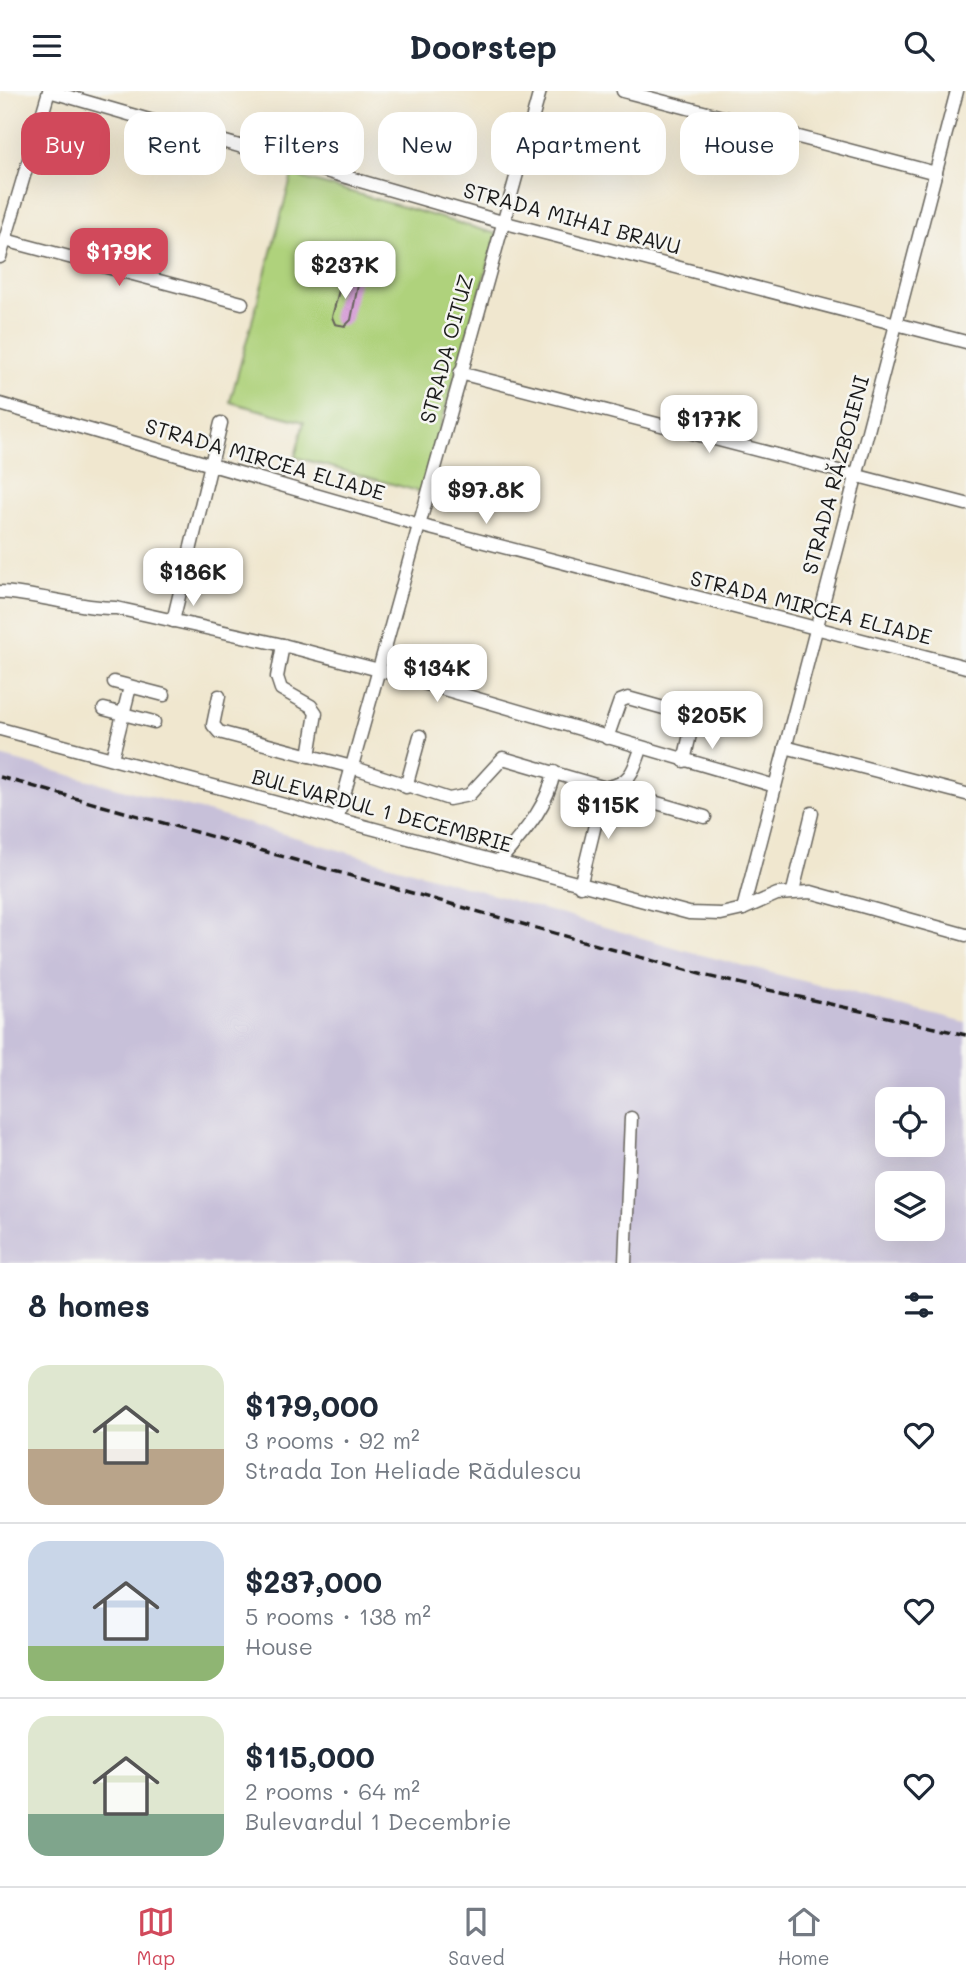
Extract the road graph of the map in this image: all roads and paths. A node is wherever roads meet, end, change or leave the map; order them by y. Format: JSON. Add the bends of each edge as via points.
{"nodes":[{"id":1,"x":49,"y":91,"type":"edge"},
{"id":2,"x":540,"y":91,"type":"edge"},
{"id":3,"x":623,"y":91,"type":"edge"},
{"id":4,"x":957,"y":91,"type":"edge"},
{"id":5,"x":936,"y":173,"type":"junction"},
{"id":6,"x":502,"y":222,"type":"junction"},
{"id":7,"x":5,"y":240,"type":"junction"},
{"id":8,"x":0,"y":257,"type":"edge"},
{"id":9,"x":242,"y":303,"type":"dead end"},
{"id":10,"x":896,"y":324,"type":"junction"},
{"id":11,"x":966,"y":342,"type":"edge"},
{"id":12,"x":460,"y":373,"type":"junction"},
{"id":13,"x":0,"y":404,"type":"edge"},
{"id":14,"x":221,"y":423,"type":"dead end"},
{"id":15,"x":211,"y":464,"type":"junction"},
{"id":16,"x":856,"y":476,"type":"junction"},
{"id":17,"x":966,"y":504,"type":"edge"},
{"id":18,"x":419,"y":525,"type":"junction"},
{"id":19,"x":0,"y":592,"type":"edge"},
{"id":20,"x":173,"y":621,"type":"junction"},
{"id":21,"x":815,"y":630,"type":"junction"},
{"id":22,"x":283,"y":645,"type":"junction"},
{"id":23,"x":966,"y":667,"type":"edge"},
{"id":24,"x":379,"y":670,"type":"junction"},
{"id":25,"x":114,"y":682,"type":"dead end"},
{"id":26,"x":131,"y":687,"type":"junction"},
{"id":27,"x":164,"y":695,"type":"dead end"},
{"id":28,"x":219,"y":696,"type":"dead end"},
{"id":29,"x":104,"y":709,"type":"dead end"},
{"id":30,"x":122,"y":714,"type":"junction"},
{"id":31,"x":154,"y":722,"type":"dead end"},
{"id":32,"x":0,"y":729,"type":"edge"},
{"id":33,"x":421,"y":736,"type":"dead end"},
{"id":34,"x":607,"y":738,"type":"junction"},
{"id":35,"x":785,"y":747,"type":"junction"},
{"id":36,"x":642,"y":749,"type":"junction"},
{"id":37,"x":309,"y":756,"type":"junction"},
{"id":38,"x":111,"y":758,"type":"junction"},
{"id":39,"x":684,"y":761,"type":"junction"},
{"id":40,"x":352,"y":767,"type":"junction"},
{"id":41,"x":554,"y":772,"type":"junction"},
{"id":42,"x":775,"y":786,"type":"junction"},
{"id":43,"x":406,"y":787,"type":"junction"},
{"id":44,"x":604,"y":788,"type":"junction"},
{"id":45,"x":966,"y":794,"type":"edge"},
{"id":46,"x":812,"y":813,"type":"dead end"},
{"id":47,"x":705,"y":817,"type":"dead end"},
{"id":48,"x":337,"y":820,"type":"junction"},
{"id":49,"x":498,"y":863,"type":"junction"},
{"id":50,"x":580,"y":885,"type":"junction"},
{"id":51,"x":793,"y":891,"type":"junction"},
{"id":52,"x":743,"y":909,"type":"junction"},
{"id":53,"x":966,"y":935,"type":"edge"},
{"id":54,"x":631,"y":1118,"type":"dead end"},
{"id":55,"x":625,"y":1263,"type":"edge"}],
"edges":[{"from":1,"to":6,"type":"street","name":"STRADA MIHAI BRAVU"},
{"from":1,"to":7,"type":"street"},
{"from":2,"to":6,"type":"street","name":"STRADA OITUZ"},
{"from":3,"to":5,"type":"street"},
{"from":4,"to":5,"type":"street","name":"STRADA RĂZBOIENI"},
{"from":5,"to":10,"type":"street","name":"STRADA RĂZBOIENI"},
{"from":6,"to":10,"type":"street","name":"STRADA MIHAI BRAVU"},
{"from":6,"to":12,"type":"street","name":"STRADA OITUZ"},
{"from":7,"to":8,"type":"street"},
{"from":7,"to":9,"type":"street"},
{"from":10,"to":11,"type":"street","name":"STRADA MIHAI BRAVU"},
{"from":10,"to":16,"type":"street","name":"STRADA RĂZBOIENI"},
{"from":12,"to":16,"type":"street"},
{"from":12,"to":18,"type":"street","name":"STRADA OITUZ"},
{"from":13,"to":15,"type":"street","name":"STRADA MIRCEA ELIADE"},
{"from":14,"to":15,"type":"street"},
{"from":15,"to":18,"type":"street","name":"STRADA MIRCEA ELIADE"},
{"from":15,"to":20,"type":"street"},
{"from":16,"to":17,"type":"street"},
{"from":16,"to":21,"type":"street","name":"STRADA RĂZBOIENI"},
{"from":18,"to":21,"type":"street","name":"STRADA MIRCEA ELIADE"},
{"from":18,"to":24,"type":"street","name":"STRADA OITUZ"},
{"from":19,"to":20,"type":"street"},
{"from":20,"to":22,"type":"street"},
{"from":21,"to":23,"type":"street","name":"STRADA MIRCEA ELIADE"},
{"from":21,"to":35,"type":"street","name":"STRADA RĂZBOIENI"},
{"from":22,"to":24,"type":"street"},
{"from":22,"to":37,"type":"street","via":[[277,677],[281,689],[316,712]]},
{"from":24,"to":34,"type":"street"},
{"from":24,"to":40,"type":"street","name":"STRADA OITUZ"},
{"from":25,"to":26,"type":"street"},
{"from":26,"to":27,"type":"street"},
{"from":26,"to":30,"type":"street"},
{"from":28,"to":37,"type":"street","via":[[213,725],[219,732]]},
{"from":29,"to":30,"type":"street"},
{"from":30,"to":31,"type":"street"},
{"from":30,"to":38,"type":"street"},
{"from":32,"to":38,"type":"street","name":"BULEVARDUL 1 DECEMBRIE"},
{"from":33,"to":43,"type":"street"},
{"from":34,"to":36,"type":"street"},
{"from":34,"to":39,"type":"street","via":[[620,701],[628,698],[685,714],[692,721]]},
{"from":35,"to":42,"type":"street","name":"STRADA RĂZBOIENI"},
{"from":35,"to":45,"type":"street"},
{"from":36,"to":39,"type":"street"},
{"from":36,"to":44,"type":"street","via":[[630,778],[623,785]]},
{"from":37,"to":40,"type":"street"},
{"from":38,"to":48,"type":"street","name":"BULEVARDUL 1 DECEMBRIE"},
{"from":39,"to":42,"type":"street"},
{"from":40,"to":43,"type":"street"},
{"from":40,"to":48,"type":"street","name":"STRADA OITUZ"},
{"from":41,"to":43,"type":"street","via":[[503,758],[468,795],[449,799]]},
{"from":41,"to":44,"type":"street"},
{"from":41,"to":49,"type":"street","via":[[551,791],[535,820]]},
{"from":42,"to":52,"type":"street","name":"STRADA RĂZBOIENI"},
{"from":44,"to":47,"type":"street"},
{"from":44,"to":50,"type":"street"},
{"from":46,"to":51,"type":"street"},
{"from":48,"to":49,"type":"street","name":"BULEVARDUL 1 DECEMBRIE"},
{"from":49,"to":50,"type":"street","name":"BULEVARDUL 1 DECEMBRIE"},
{"from":50,"to":52,"type":"street","name":"BULEVARDUL 1 DECEMBRIE","via":[[689,913]]},
{"from":51,"to":52,"type":"street","name":"BULEVARDUL 1 DECEMBRIE"},
{"from":51,"to":53,"type":"street","name":"BULEVARDUL 1 DECEMBRIE"},
{"from":54,"to":55,"type":"street"}]}
